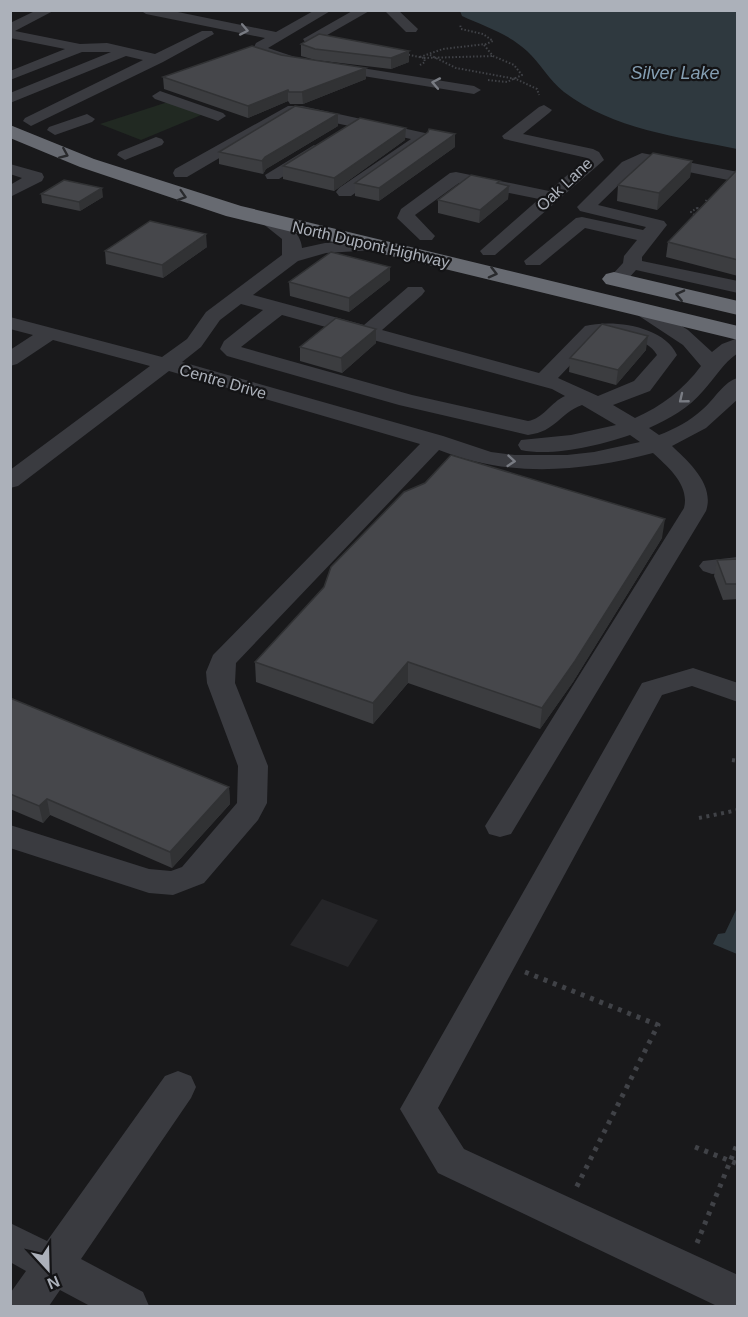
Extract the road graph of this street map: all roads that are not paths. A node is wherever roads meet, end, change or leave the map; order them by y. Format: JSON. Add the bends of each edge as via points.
{"nodes":[{"id":1,"x":49,"y":10,"type":"edge"},
{"id":2,"x":327,"y":10,"type":"edge"},
{"id":3,"x":337,"y":10,"type":"edge"},
{"id":4,"x":390,"y":10,"type":"edge"},
{"id":5,"x":156,"y":12,"type":"edge"},
{"id":6,"x":361,"y":12,"type":"edge"},
{"id":7,"x":10,"y":28,"type":"edge"},
{"id":8,"x":411,"y":29,"type":"dead end"},
{"id":9,"x":10,"y":34,"type":"edge"},
{"id":10,"x":207,"y":34,"type":"dead end"},
{"id":11,"x":278,"y":37,"type":"junction"},
{"id":12,"x":26,"y":38,"type":"junction"},
{"id":13,"x":58,"y":44,"type":"junction"},
{"id":14,"x":10,"y":45,"type":"edge"},
{"id":15,"x":80,"y":48,"type":"junction"},
{"id":16,"x":124,"y":51,"type":"junction"},
{"id":17,"x":277,"y":57,"type":"junction"},
{"id":18,"x":158,"y":59,"type":"junction"},
{"id":19,"x":304,"y":63,"type":"edge"},
{"id":20,"x":11,"y":72,"type":"edge"},
{"id":21,"x":477,"y":82,"type":"joint"},
{"id":22,"x":35,"y":89,"type":"junction"},
{"id":23,"x":160,"y":96,"type":"dead end"},
{"id":24,"x":10,"y":99,"type":"edge"},
{"id":25,"x":64,"y":104,"type":"junction"},
{"id":26,"x":544,"y":104,"type":"road end"},
{"id":27,"x":10,"y":110,"type":"edge"},
{"id":28,"x":218,"y":116,"type":"dead end"},
{"id":29,"x":87,"y":119,"type":"dead end"},
{"id":30,"x":358,"y":123,"type":"junction"},
{"id":31,"x":55,"y":130,"type":"junction"},
{"id":32,"x":19,"y":132,"type":"edge"},
{"id":33,"x":85,"y":141,"type":"dead end"},
{"id":34,"x":156,"y":142,"type":"dead end"},
{"id":35,"x":105,"y":148,"type":"dead end"},
{"id":36,"x":125,"y":155,"type":"junction"},
{"id":37,"x":165,"y":168,"type":"junction"},
{"id":38,"x":10,"y":169,"type":"edge"},
{"id":39,"x":273,"y":176,"type":"dead end"},
{"id":40,"x":738,"y":177,"type":"edge"},
{"id":41,"x":204,"y":179,"type":"dead end"},
{"id":42,"x":10,"y":192,"type":"edge"},
{"id":43,"x":345,"y":192,"type":"dead end"},
{"id":44,"x":261,"y":196,"type":"dead end"},
{"id":45,"x":552,"y":197,"type":"junction"},
{"id":46,"x":266,"y":219,"type":"junction"},
{"id":47,"x":336,"y":236,"type":"junction"},
{"id":48,"x":646,"y":237,"type":"junction"},
{"id":49,"x":457,"y":243,"type":"junction"},
{"id":50,"x":375,"y":245,"type":"junction"},
{"id":51,"x":291,"y":257,"type":"junction"},
{"id":52,"x":533,"y":261,"type":"junction"},
{"id":53,"x":632,"y":264,"type":"junction"},
{"id":54,"x":564,"y":268,"type":"dead end"},
{"id":55,"x":605,"y":278,"type":"joint"},
{"id":56,"x":738,"y":287,"type":"edge"},
{"id":57,"x":416,"y":291,"type":"dead end"},
{"id":58,"x":238,"y":297,"type":"junction"},
{"id":59,"x":738,"y":308,"type":"edge"},
{"id":60,"x":277,"y":309,"type":"junction"},
{"id":61,"x":643,"y":310,"type":"junction"},
{"id":62,"x":738,"y":322,"type":"edge"},
{"id":63,"x":10,"y":323,"type":"edge"},
{"id":64,"x":50,"y":333,"type":"junction"},
{"id":65,"x":367,"y":333,"type":"junction"},
{"id":66,"x":738,"y":333,"type":"edge"},
{"id":67,"x":738,"y":344,"type":"edge"},
{"id":68,"x":10,"y":360,"type":"edge"},
{"id":69,"x":166,"y":364,"type":"junction"},
{"id":70,"x":711,"y":366,"type":"junction"},
{"id":71,"x":544,"y":380,"type":"junction"},
{"id":72,"x":738,"y":384,"type":"edge"},
{"id":73,"x":361,"y":387,"type":"junction"},
{"id":74,"x":591,"y":401,"type":"junction"},
{"id":75,"x":330,"y":412,"type":"junction"},
{"id":76,"x":630,"y":426,"type":"junction"},
{"id":77,"x":435,"y":441,"type":"junction"},
{"id":78,"x":656,"y":444,"type":"junction"},
{"id":79,"x":10,"y":481,"type":"edge"},
{"id":80,"x":738,"y":564,"type":"edge"},
{"id":81,"x":712,"y":566,"type":"dead end"},
{"id":82,"x":738,"y":693,"type":"edge"},
{"id":83,"x":500,"y":826,"type":"dead end"},
{"id":84,"x":10,"y":836,"type":"edge"},
{"id":85,"x":178,"y":1087,"type":"dead end"},
{"id":86,"x":10,"y":1241,"type":"edge"},
{"id":87,"x":52,"y":1265,"type":"junction"},
{"id":88,"x":738,"y":1296,"type":"edge"},
{"id":89,"x":25,"y":1306,"type":"edge"},
{"id":90,"x":129,"y":1306,"type":"edge"}],
"edges":[{"from":1,"to":7,"type":"street"},
{"from":2,"to":11,"type":"street"},
{"from":3,"to":6,"type":"street"},
{"from":4,"to":8,"type":"street"},
{"from":5,"to":11,"type":"street","one_way":true},
{"from":6,"to":17,"type":"street"},
{"from":9,"to":12,"type":"street"},
{"from":10,"to":18,"type":"street"},
{"from":11,"to":17,"type":"street","via":[[260,49]]},
{"from":12,"to":13,"type":"street"},
{"from":12,"to":14,"type":"street"},
{"from":13,"to":15,"type":"street"},
{"from":13,"to":20,"type":"street"},
{"from":15,"to":16,"type":"street"},
{"from":15,"to":20,"type":"street"},
{"from":16,"to":18,"type":"street"},
{"from":16,"to":22,"type":"street"},
{"from":17,"to":19,"type":"street"},
{"from":18,"to":25,"type":"street"},
{"from":20,"to":22,"type":"street"},
{"from":21,"to":21,"type":"street","one_way":true,"via":[[418,79],[314,66],[365,84],[457,101]]},
{"from":22,"to":24,"type":"street"},
{"from":22,"to":25,"type":"street"},
{"from":23,"to":28,"type":"street"},
{"from":25,"to":32,"type":"street"},
{"from":26,"to":45,"type":"street","name":"Oak Lane","via":[[510,136],[596,157]]},
{"from":27,"to":32,"type":"highway","name":"North Dupont Highway"},
{"from":29,"to":31,"type":"street"},
{"from":30,"to":37,"type":"street","via":[[288,111]]},
{"from":30,"to":39,"type":"street"},
{"from":30,"to":43,"type":"street","via":[[419,136],[418,142]]},
{"from":31,"to":32,"type":"highway","name":"North Dupont Highway"},
{"from":31,"to":33,"type":"highway","name":"North Dupont Highway"},
{"from":32,"to":46,"type":"highway","name":"North Dupont Highway","one_way":true,"via":[[87,164]]},
{"from":34,"to":36,"type":"street"},
{"from":35,"to":36,"type":"highway"},
{"from":36,"to":37,"type":"highway"},
{"from":37,"to":41,"type":"highway"},
{"from":38,"to":42,"type":"street","via":[[36,177]]},
{"from":40,"to":48,"type":"street","via":[[642,158],[628,166],[586,207],[658,225]]},
{"from":44,"to":49,"type":"highway","name":"North Dupont Highway"},
{"from":45,"to":49,"type":"street","name":"Oak Lane"},
{"from":45,"to":49,"type":"street","via":[[456,177],[407,213],[406,218]]},
{"from":46,"to":47,"type":"highway","name":"North Dupont Highway"},
{"from":46,"to":51,"type":"street","via":[[293,240]]},
{"from":47,"to":49,"type":"highway","via":[[356,229],[462,252]]},
{"from":47,"to":50,"type":"highway","name":"North Dupont Highway"},
{"from":48,"to":52,"type":"street","via":[[582,222]]},
{"from":48,"to":53,"type":"street"},
{"from":49,"to":52,"type":"highway","name":"North Dupont Highway"},
{"from":50,"to":51,"type":"street","via":[[325,248]]},
{"from":50,"to":61,"type":"highway","name":"North Dupont Highway","one_way":true},
{"from":51,"to":58,"type":"street"},
{"from":52,"to":54,"type":"highway","name":"North Dupont Highway"},
{"from":53,"to":55,"type":"street"},
{"from":53,"to":56,"type":"street"},
{"from":59,"to":55,"type":"highway","one_way":true},
{"from":57,"to":65,"type":"street"},
{"from":58,"to":60,"type":"street"},
{"from":58,"to":69,"type":"street","via":[[213,316],[194,343]]},
{"from":60,"to":65,"type":"street"},
{"from":60,"to":73,"type":"street","via":[[230,349]]},
{"from":61,"to":62,"type":"highway"},
{"from":61,"to":66,"type":"highway","name":"North Dupont Highway"},
{"from":61,"to":70,"type":"street","via":[[693,341]]},
{"from":63,"to":64,"type":"street","name":"Centre Drive"},
{"from":64,"to":68,"type":"street"},
{"from":64,"to":69,"type":"street","name":"Centre Drive"},
{"from":65,"to":71,"type":"street"},
{"from":67,"to":70,"type":"street","name":"Centre Drive","via":[[722,351]]},
{"from":69,"to":75,"type":"street","name":"Centre Drive"},
{"from":69,"to":79,"type":"street"},
{"from":70,"to":76,"type":"street","name":"Centre Drive","one_way":true,"via":[[696,388],[677,404]]},
{"from":71,"to":74,"type":"street"},
{"from":71,"to":74,"type":"street","via":[[592,330],[613,329],[663,345],[667,355],[642,386]]},
{"from":72,"to":78,"type":"street","name":"Centre Drive","via":[[703,421]]},
{"from":73,"to":74,"type":"street","via":[[528,428],[545,424],[565,404]]},
{"from":73,"to":75,"type":"street"},
{"from":74,"to":76,"type":"street"},
{"from":75,"to":77,"type":"street","name":"Centre Drive"},
{"from":76,"to":77,"type":"street","name":"Centre Drive","via":[[588,439],[541,445]]},
{"from":76,"to":78,"type":"street"},
{"from":77,"to":78,"type":"street","name":"Centre Drive","one_way":true,"via":[[472,455],[536,463],[609,456]]},
{"from":77,"to":84,"type":"street","via":[[223,661],[221,683],[253,766],[254,794],[247,812],[193,875],[173,883],[149,881]]},
{"from":78,"to":83,"type":"street","via":[[675,460],[693,486],[696,508]]},
{"from":80,"to":81,"type":"street"},
{"from":82,"to":88,"type":"street","via":[[693,677],[652,689],[418,1109],[451,1161]]},
{"from":85,"to":87,"type":"street"},
{"from":86,"to":87,"type":"street"},
{"from":87,"to":89,"type":"street"},
{"from":87,"to":90,"type":"street"}]}
